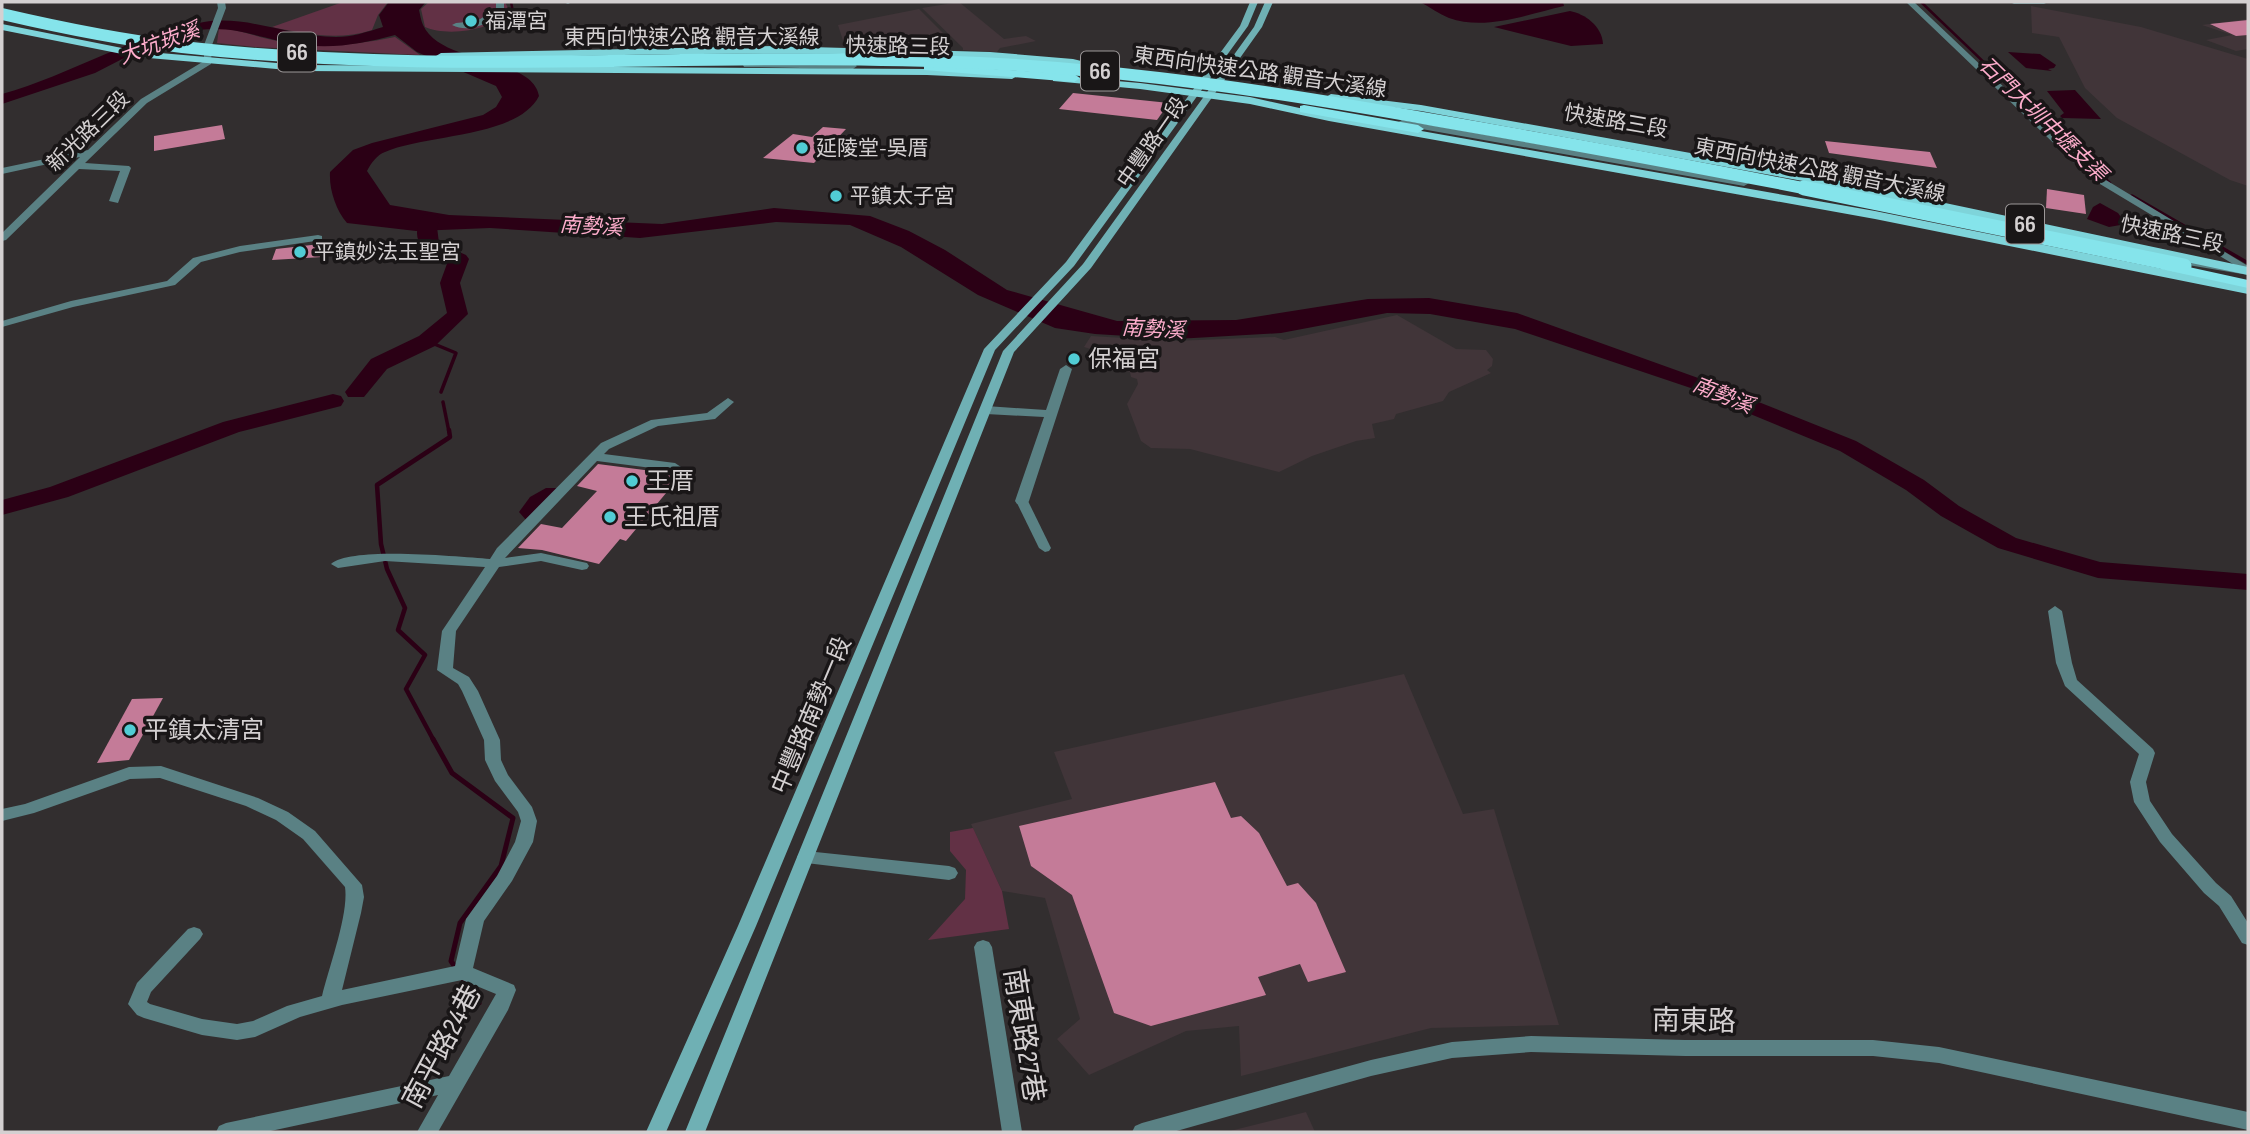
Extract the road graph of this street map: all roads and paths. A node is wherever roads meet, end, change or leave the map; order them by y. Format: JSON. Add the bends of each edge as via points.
{"nodes":[{"id":1,"x":221,"y":2,"type":"edge"},
{"id":2,"x":500,"y":2,"type":"edge"},
{"id":3,"x":1254,"y":2,"type":"edge"},
{"id":4,"x":1269,"y":2,"type":"edge"},
{"id":5,"x":1910,"y":2,"type":"edge"},
{"id":6,"x":2014,"y":2,"type":"edge"},
{"id":7,"x":2045,"y":2,"type":"edge"},
{"id":8,"x":2,"y":12,"type":"edge"},
{"id":9,"x":2,"y":20,"type":"edge"},
{"id":10,"x":456,"y":24,"type":"dead end"},
{"id":11,"x":2,"y":27,"type":"edge"},
{"id":12,"x":208,"y":45,"type":"junction"},
{"id":13,"x":752,"y":52,"type":"junction"},
{"id":14,"x":208,"y":62,"type":"junction"},
{"id":15,"x":557,"y":64,"type":"junction"},
{"id":16,"x":1087,"y":65,"type":"junction"},
{"id":17,"x":746,"y":69,"type":"junction"},
{"id":18,"x":1074,"y":78,"type":"junction"},
{"id":19,"x":1204,"y":79,"type":"junction"},
{"id":20,"x":1220,"y":81,"type":"junction"},
{"id":21,"x":1194,"y":93,"type":"junction"},
{"id":22,"x":1209,"y":95,"type":"junction"},
{"id":23,"x":1344,"y":99,"type":"junction"},
{"id":24,"x":1304,"y":109,"type":"junction"},
{"id":25,"x":1567,"y":136,"type":"junction"},
{"id":26,"x":90,"y":152,"type":"junction"},
{"id":27,"x":1554,"y":152,"type":"junction"},
{"id":28,"x":78,"y":166,"type":"junction"},
{"id":29,"x":2,"y":171,"type":"edge"},
{"id":30,"x":1797,"y":188,"type":"junction"},
{"id":31,"x":114,"y":201,"type":"dead end"},
{"id":32,"x":2,"y":238,"type":"edge"},
{"id":33,"x":318,"y":238,"type":"dead end"},
{"id":34,"x":2114,"y":255,"type":"junction"},
{"id":35,"x":2184,"y":266,"type":"junction"},
{"id":36,"x":2248,"y":271,"type":"edge"},
{"id":37,"x":2248,"y":282,"type":"edge"},
{"id":38,"x":2248,"y":290,"type":"edge"},
{"id":39,"x":1041,"y":295,"type":"junction"},
{"id":40,"x":1057,"y":299,"type":"junction"},
{"id":41,"x":1015,"y":322,"type":"junction"},
{"id":42,"x":2,"y":324,"type":"edge"},
{"id":43,"x":1032,"y":326,"type":"junction"},
{"id":44,"x":1066,"y":369,"type":"dead end"},
{"id":45,"x":728,"y":402,"type":"dead end"},
{"id":46,"x":964,"y":409,"type":"junction"},
{"id":47,"x":986,"y":410,"type":"junction"},
{"id":48,"x":1051,"y":414,"type":"junction"},
{"id":49,"x":594,"y":457,"type":"junction"},
{"id":50,"x":676,"y":467,"type":"dead end"},
{"id":51,"x":1022,"y":501,"type":"joint"},
{"id":52,"x":1045,"y":548,"type":"dead end"},
{"id":53,"x":495,"y":563,"type":"junction"},
{"id":54,"x":338,"y":565,"type":"dead end"},
{"id":55,"x":582,"y":566,"type":"dead end"},
{"id":56,"x":2055,"y":611,"type":"dead end"},
{"id":57,"x":2,"y":815,"type":"edge"},
{"id":58,"x":806,"y":857,"type":"junction"},
{"id":59,"x":948,"y":873,"type":"dead end"},
{"id":60,"x":194,"y":934,"type":"dead end"},
{"id":61,"x":2248,"y":938,"type":"edge"},
{"id":62,"x":983,"y":947,"type":"dead end"},
{"id":63,"x":462,"y":972,"type":"junction"},
{"id":64,"x":330,"y":1001,"type":"junction"},
{"id":65,"x":454,"y":1083,"type":"junction"},
{"id":66,"x":2248,"y":1121,"type":"edge"},
{"id":67,"x":226,"y":1132,"type":"edge"},
{"id":68,"x":427,"y":1132,"type":"edge"},
{"id":69,"x":656,"y":1132,"type":"edge"},
{"id":70,"x":695,"y":1132,"type":"edge"},
{"id":71,"x":1012,"y":1132,"type":"edge"},
{"id":72,"x":1142,"y":1132,"type":"edge"}],
"edges":[{"from":1,"to":12,"type":"street"},
{"from":2,"to":10,"type":"street","via":[[500,10],[485,22]]},
{"from":3,"to":19,"type":"main road","name":"中豐路一段","via":[[1244,26]]},
{"from":4,"to":20,"type":"main road","name":"中豐路一段","via":[[1258,27]]},
{"from":5,"to":36,"type":"street","via":[[2093,176]]},
{"from":6,"to":7,"type":"street"},
{"from":8,"to":12,"type":"main road","number":"66","bridge":true},
{"from":8,"to":15,"type":"highway","name":"東西向快速公路 觀音大溪線","number":"66","bridge":true,"via":[[99,35],[209,50]]},
{"from":9,"to":15,"type":"highway","name":"東西向快速公路 觀音大溪線","number":"66","bridge":true,"via":[[130,46],[251,59]]},
{"from":11,"to":14,"type":"main road","number":"66","via":[[107,50]]},
{"from":12,"to":13,"type":"main road","name":"快速路三段","number":"66","via":[[419,56]]},
{"from":12,"to":14,"type":"street"},
{"from":13,"to":16,"type":"main road","name":"快速路三段","number":"66","via":[[990,55]]},
{"from":13,"to":17,"type":"street"},
{"from":14,"to":15,"type":"main road","number":"66","via":[[448,70]]},
{"from":14,"to":26,"type":"street","name":"新光路三段","via":[[144,101]]},
{"from":15,"to":16,"type":"highway","bridge":true,"via":[[698,52],[889,53]]},
{"from":15,"to":17,"type":"main road","name":"快速路三段","number":"66"},
{"from":15,"to":18,"type":"highway","bridge":true,"via":[[640,69],[928,68]]},
{"from":15,"to":34,"type":"highway","name":"東西向快速公路 觀音大溪線","number":"66","bridge":true,"via":[[915,63],[1110,76],[1273,97],[1609,154]]},
{"from":15,"to":35,"type":"highway","name":"東西向快速公路 觀音大溪線","number":"66","bridge":true,"via":[[885,58],[1171,78],[1716,170]]},
{"from":16,"to":19,"type":"main road","name":"快速路三段","number":"66"},
{"from":17,"to":18,"type":"main road","name":"快速路三段","number":"66"},
{"from":18,"to":21,"type":"main road","name":"快速路三段","number":"66"},
{"from":19,"to":20,"type":"main road","name":"快速路三段","number":"66"},
{"from":19,"to":21,"type":"main road","name":"中豐路一段"},
{"from":20,"to":22,"type":"main road","name":"中豐路一段"},
{"from":20,"to":23,"type":"main road","name":"快速路三段","number":"66"},
{"from":21,"to":22,"type":"main road","name":"快速路三段","number":"66"},
{"from":21,"to":39,"type":"main road","name":"中豐路一段","via":[[1070,264]]},
{"from":22,"to":24,"type":"main road","name":"快速路三段","number":"66"},
{"from":22,"to":40,"type":"main road","name":"中豐路一段","via":[[1087,267]]},
{"from":23,"to":25,"type":"main road","name":"快速路三段","number":"66","via":[[1421,108]]},
{"from":23,"to":35,"type":"highway","bridge":true,"via":[[1885,198],[2145,252]]},
{"from":24,"to":27,"type":"main road","name":"快速路三段","number":"66","via":[[1329,118]]},
{"from":24,"to":34,"type":"highway","bridge":true},
{"from":25,"to":27,"type":"street"},
{"from":25,"to":30,"type":"main road","name":"快速路三段","number":"66"},
{"from":26,"to":28,"type":"street","name":"新光路三段"},
{"from":26,"to":29,"type":"street"},
{"from":27,"to":30,"type":"main road","name":"快速路三段","number":"66"},
{"from":28,"to":31,"type":"street","via":[[126,168]]},
{"from":28,"to":32,"type":"street","name":"新光路三段"},
{"from":30,"to":36,"type":"main road","name":"快速路三段","number":"66"},
{"from":30,"to":38,"type":"main road","name":"快速路三段","number":"66"},
{"from":33,"to":42,"type":"street","via":[[240,248],[197,260],[171,284],[71,303]]},
{"from":34,"to":37,"type":"highway","name":"東西向快速公路 觀音大溪線","number":"66","bridge":true},
{"from":35,"to":37,"type":"highway","name":"東西向快速公路 觀音大溪線","number":"66"},
{"from":39,"to":40,"type":"main road"},
{"from":39,"to":41,"type":"main road","name":"中豐路一段"},
{"from":40,"to":43,"type":"main road","name":"中豐路一段"},
{"from":41,"to":43,"type":"main road"},
{"from":41,"to":46,"type":"main road","name":"中豐路南勢一段","via":[[990,349]]},
{"from":43,"to":47,"type":"main road","name":"中豐路南勢一段","via":[[1009,351]]},
{"from":44,"to":48,"type":"street"},
{"from":45,"to":49,"type":"street","via":[[711,416],[655,423],[605,446]]},
{"from":46,"to":47,"type":"main road"},
{"from":46,"to":69,"type":"main road","name":"中豐路南勢一段"},
{"from":47,"to":48,"type":"street"},
{"from":47,"to":58,"type":"main road","name":"中豐路南勢一段"},
{"from":48,"to":51,"type":"street"},
{"from":49,"to":50,"type":"street"},
{"from":49,"to":53,"type":"street"},
{"from":51,"to":52,"type":"street"},
{"from":53,"to":54,"type":"street","via":[[385,557]]},
{"from":53,"to":55,"type":"street","via":[[541,557]]},
{"from":53,"to":63,"type":"street","via":[[449,631],[445,670],[464,681],[470,691],[492,740],[501,777],[529,821],[524,842],[503,881],[475,919]]},
{"from":56,"to":61,"type":"street","via":[[2070,682],[2147,753],[2138,782],[2141,802],[2166,838],[2225,901]]},
{"from":57,"to":64,"type":"street","via":[[129,773],[160,772],[252,802],[291,823],[309,835],[353,885],[352,913]]},
{"from":58,"to":59,"type":"street"},
{"from":58,"to":70,"type":"main road","name":"中豐路南勢一段"},
{"from":60,"to":64,"type":"street","via":[[144,988],[137,1004],[144,1010],[240,1032]]},
{"from":62,"to":71,"type":"street","name":"南東路27巷"},
{"from":63,"to":64,"type":"street"},
{"from":63,"to":65,"type":"street","name":"南平路24巷","via":[[506,990]]},
{"from":65,"to":67,"type":"street"},
{"from":65,"to":68,"type":"street","name":"南平路24巷"},
{"from":66,"to":72,"type":"street","name":"南東路","via":[[1939,1055],[1873,1048],[1531,1044],[1451,1050],[1371,1068]]}]}
